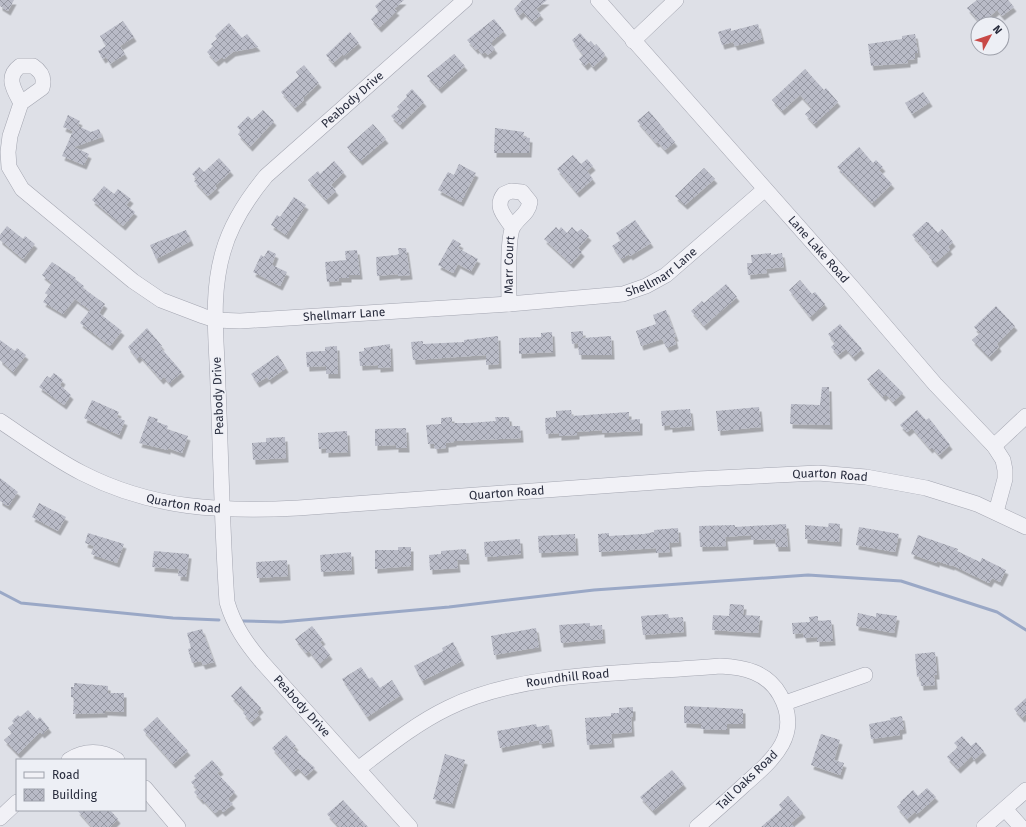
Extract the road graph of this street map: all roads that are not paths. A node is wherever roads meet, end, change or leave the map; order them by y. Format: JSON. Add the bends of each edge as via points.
{"nodes":[{"id":1,"x":465,"y":0,"type":"edge"},
{"id":2,"x":598,"y":0,"type":"edge"},
{"id":3,"x":676,"y":0,"type":"edge"},
{"id":4,"x":633,"y":41,"type":"junction"},
{"id":5,"x":21,"y":103,"type":"dead end"},
{"id":6,"x":764,"y":190,"type":"junction"},
{"id":7,"x":512,"y":227,"type":"dead end"},
{"id":8,"x":509,"y":304,"type":"junction"},
{"id":9,"x":215,"y":320,"type":"junction"},
{"id":10,"x":1026,"y":416,"type":"edge"},
{"id":11,"x":0,"y":421,"type":"edge"},
{"id":12,"x":994,"y":446,"type":"junction"},
{"id":13,"x":222,"y":510,"type":"junction"},
{"id":14,"x":996,"y":512,"type":"junction"},
{"id":15,"x":1026,"y":526,"type":"edge"},
{"id":16,"x":865,"y":675,"type":"dead end"},
{"id":17,"x":785,"y":703,"type":"junction"},
{"id":18,"x":71,"y":759,"type":"edge"},
{"id":19,"x":116,"y":759,"type":"edge"},
{"id":20,"x":358,"y":769,"type":"junction"},
{"id":21,"x":146,"y":789,"type":"edge"},
{"id":22,"x":1026,"y":790,"type":"edge"},
{"id":23,"x":16,"y":803,"type":"edge"},
{"id":24,"x":1005,"y":809,"type":"junction"},
{"id":25,"x":0,"y":818,"type":"edge"},
{"id":26,"x":178,"y":827,"type":"edge"},
{"id":27,"x":410,"y":827,"type":"edge"},
{"id":28,"x":697,"y":827,"type":"edge"},
{"id":29,"x":984,"y":827,"type":"edge"},
{"id":30,"x":1021,"y":827,"type":"edge"}],
"edges":[{"from":1,"to":9,"type":"street","name":"Peabody Drive","via":[[278,164],[251,194],[232,225],[222,254],[216,287]]},
{"from":2,"to":4,"type":"street","name":"Lane Lake Road"},
{"from":3,"to":4,"type":"street"},
{"from":4,"to":6,"type":"street","name":"Lane Lake Road"},
{"from":5,"to":9,"type":"street","name":"Shellmarr Lane","via":[[10,136],[8,152],[9,167],[22,189],[147,292],[180,309]]},
{"from":6,"to":8,"type":"street","name":"Shellmarr Lane","via":[[679,265],[646,286],[623,294]]},
{"from":6,"to":12,"type":"street","name":"Lane Lake Road","via":[[935,384]]},
{"from":7,"to":8,"type":"street","name":"Marr Court"},
{"from":8,"to":9,"type":"street","name":"Shellmarr Lane","via":[[240,321]]},
{"from":9,"to":13,"type":"street","name":"Peabody Drive"},
{"from":10,"to":12,"type":"street"},
{"from":11,"to":13,"type":"street","name":"Quarton Road","via":[[63,463],[101,482],[166,503]]},
{"from":12,"to":14,"type":"street","name":"Lane Lake Road","via":[[1003,460],[1005,470]]},
{"from":13,"to":14,"type":"street","name":"Quarton Road","via":[[298,508],[811,473],[842,474],[893,481],[951,495]]},
{"from":13,"to":20,"type":"street","name":"Peabody Drive","via":[[227,602],[240,634]]},
{"from":14,"to":15,"type":"street","name":"Quarton Road"},
{"from":16,"to":17,"type":"street"},
{"from":17,"to":20,"type":"street","name":"Roundhill Road","via":[[770,681],[741,667],[720,666],[547,680],[489,692],[449,707],[411,729]]},
{"from":17,"to":28,"type":"street","name":"Tall Oaks Road","via":[[788,726],[786,737],[778,751],[766,766]]},
{"from":18,"to":19,"type":"street","via":[[82,754],[98,752]]},
{"from":20,"to":27,"type":"street","name":"Peabody Drive"},
{"from":21,"to":26,"type":"street"},
{"from":22,"to":24,"type":"street"},
{"from":23,"to":25,"type":"street"},
{"from":24,"to":29,"type":"street"},
{"from":24,"to":30,"type":"street"}]}
